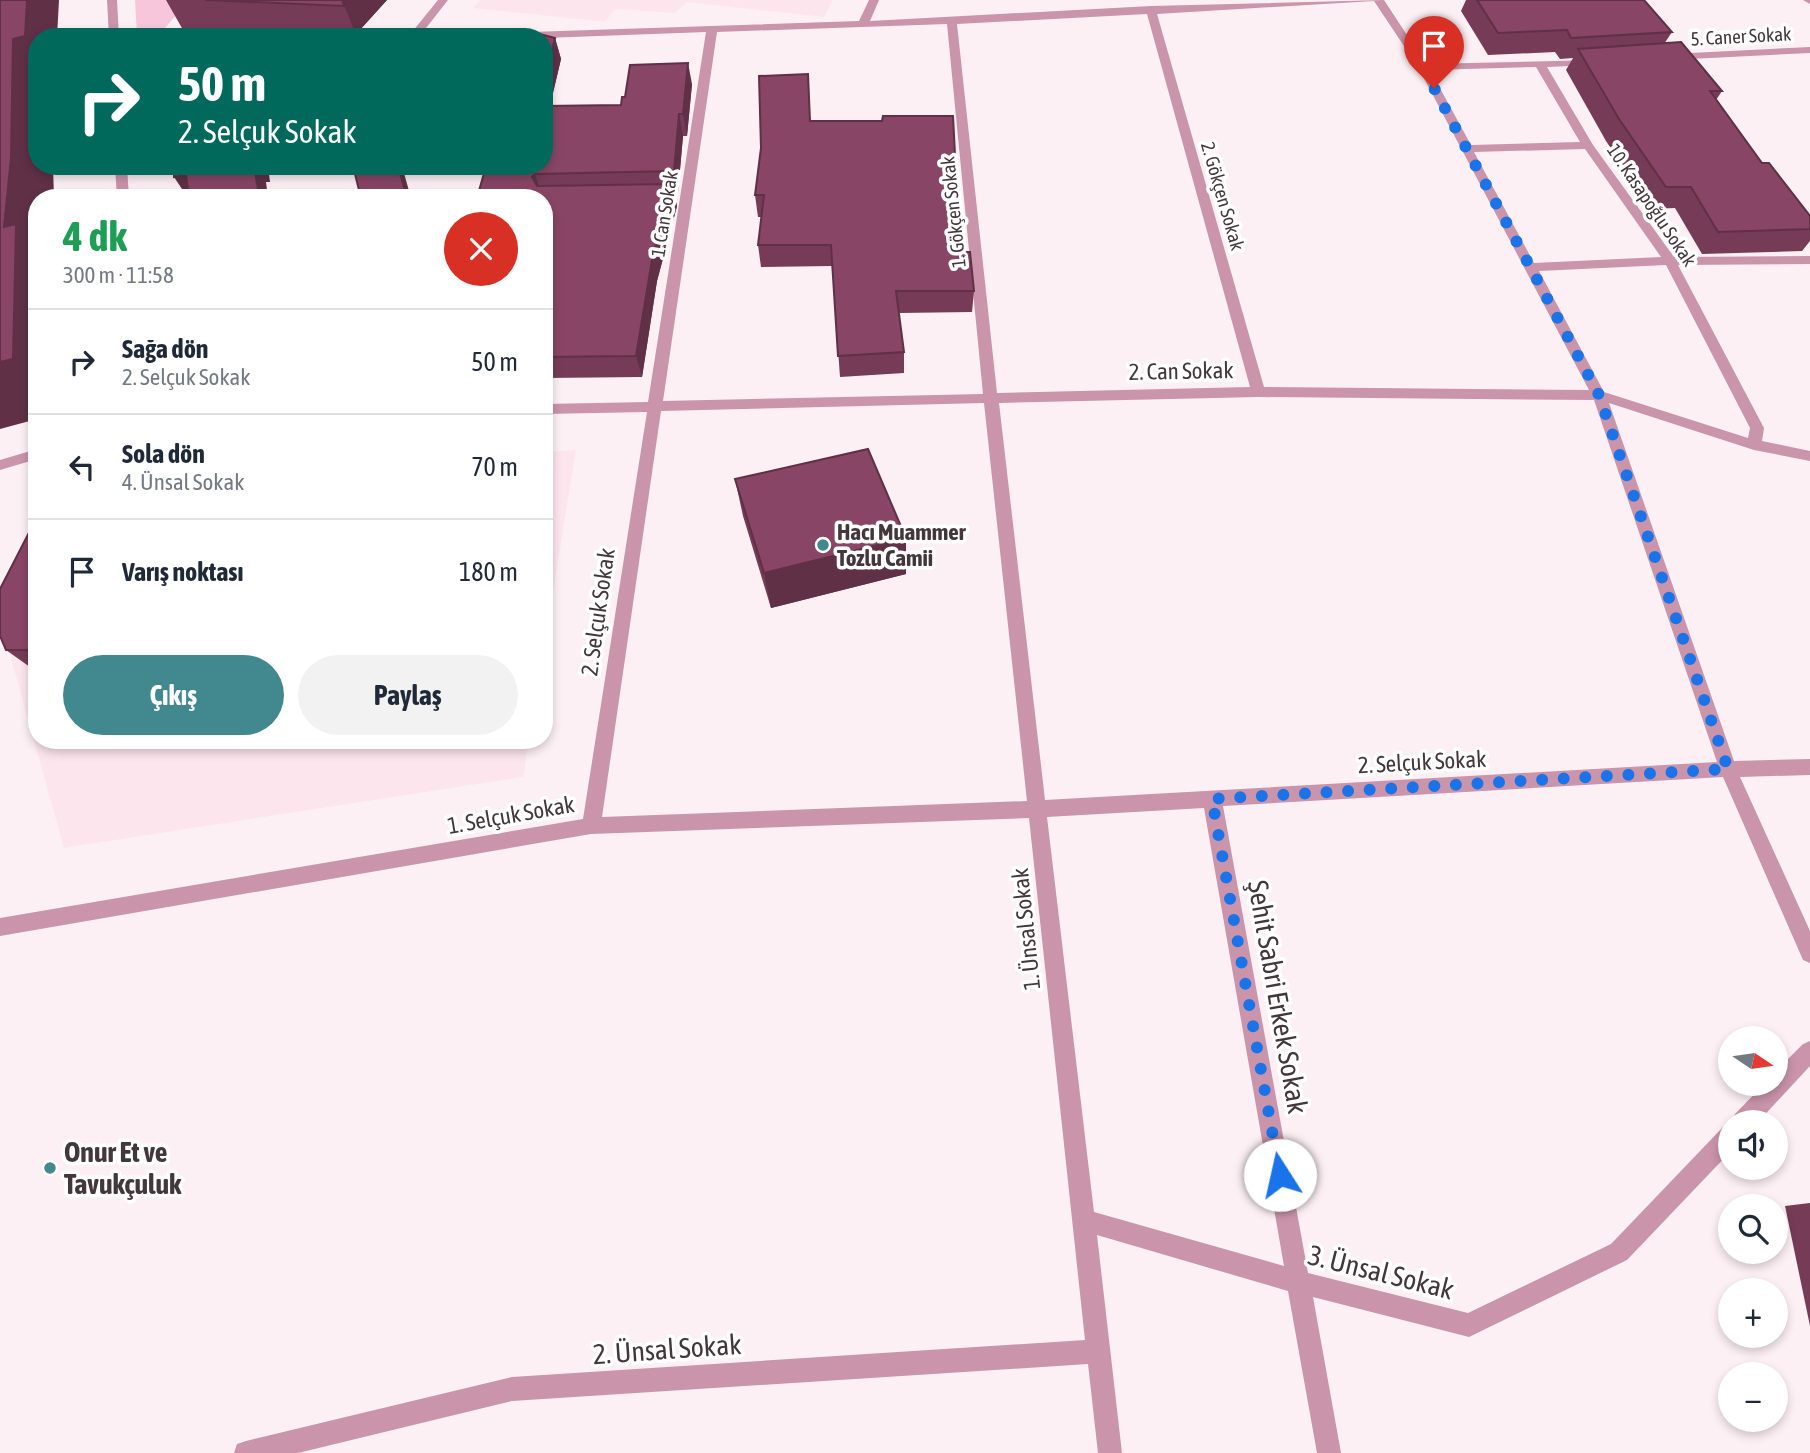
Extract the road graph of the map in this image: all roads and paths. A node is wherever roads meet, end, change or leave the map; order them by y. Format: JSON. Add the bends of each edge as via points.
{"nodes":[{"id":1,"x":112,"y":0,"type":"edge"},
{"id":2,"x":213,"y":0,"type":"edge"},
{"id":3,"x":443,"y":0,"type":"edge"},
{"id":4,"x":874,"y":0,"type":"edge"},
{"id":5,"x":1370,"y":0,"type":"edge"},
{"id":6,"x":1379,"y":0,"type":"edge"},
{"id":7,"x":1151,"y":9,"type":"junction"},
{"id":8,"x":952,"y":21,"type":"junction"},
{"id":9,"x":863,"y":24,"type":"junction"},
{"id":10,"x":114,"y":28,"type":"edge"},
{"id":11,"x":187,"y":28,"type":"edge"},
{"id":12,"x":420,"y":28,"type":"edge"},
{"id":13,"x":712,"y":29,"type":"junction"},
{"id":14,"x":553,"y":34,"type":"edge"},
{"id":15,"x":1810,"y":50,"type":"edge"},
{"id":16,"x":1606,"y":61,"type":"edge"},
{"id":17,"x":1541,"y":66,"type":"junction"},
{"id":18,"x":1681,"y":67,"type":"edge"},
{"id":19,"x":1423,"y":68,"type":"junction"},
{"id":20,"x":1588,"y":145,"type":"junction"},
{"id":21,"x":1465,"y":149,"type":"junction"},
{"id":22,"x":1810,"y":260,"type":"edge"},
{"id":23,"x":1670,"y":261,"type":"junction"},
{"id":24,"x":1529,"y":267,"type":"junction"},
{"id":25,"x":1258,"y":392,"type":"junction"},
{"id":26,"x":1599,"y":395,"type":"junction"},
{"id":27,"x":991,"y":398,"type":"junction"},
{"id":28,"x":654,"y":404,"type":"junction"},
{"id":29,"x":553,"y":409,"type":"edge"},
{"id":30,"x":1754,"y":445,"type":"junction"},
{"id":31,"x":1810,"y":456,"type":"edge"},
{"id":32,"x":28,"y":457,"type":"edge"},
{"id":33,"x":0,"y":465,"type":"edge"},
{"id":34,"x":1810,"y":767,"type":"edge"},
{"id":35,"x":1728,"y":769,"type":"junction"},
{"id":36,"x":1212,"y":799,"type":"junction"},
{"id":37,"x":1037,"y":809,"type":"junction"},
{"id":38,"x":591,"y":826,"type":"junction"},
{"id":39,"x":0,"y":927,"type":"edge"},
{"id":40,"x":1810,"y":953,"type":"edge"},
{"id":41,"x":1810,"y":1051,"type":"edge"},
{"id":42,"x":1754,"y":1110,"type":"edge"},
{"id":43,"x":1718,"y":1149,"type":"edge"},
{"id":44,"x":1083,"y":1220,"type":"junction"},
{"id":45,"x":1299,"y":1282,"type":"junction"},
{"id":46,"x":1098,"y":1350,"type":"junction"},
{"id":47,"x":246,"y":1453,"type":"edge"},
{"id":48,"x":1110,"y":1453,"type":"edge"},
{"id":49,"x":1329,"y":1453,"type":"edge"}],
"edges":[{"from":1,"to":10,"type":"street"},
{"from":2,"to":11,"type":"street"},
{"from":3,"to":12,"type":"street"},
{"from":4,"to":9,"type":"street"},
{"from":5,"to":7,"type":"street"},
{"from":6,"to":19,"type":"street"},
{"from":7,"to":8,"type":"street"},
{"from":7,"to":25,"type":"street","name":"2. Gökçen Sokak"},
{"from":8,"to":9,"type":"street"},
{"from":8,"to":27,"type":"street","name":"1. Gökçen Sokak"},
{"from":9,"to":13,"type":"street"},
{"from":13,"to":14,"type":"street"},
{"from":13,"to":28,"type":"street","name":"1. Can Sokak","via":[[679,199]]},
{"from":15,"to":18,"type":"street","name":"5. Caner Sokak","via":[[1665,54]]},
{"from":16,"to":17,"type":"street"},
{"from":17,"to":19,"type":"street"},
{"from":17,"to":20,"type":"street","name":"10. Kasapoğlu Sokak"},
{"from":19,"to":21,"type":"street"},
{"from":20,"to":21,"type":"street"},
{"from":20,"to":23,"type":"street","name":"10. Kasapoğlu Sokak"},
{"from":21,"to":24,"type":"street"},
{"from":22,"to":23,"type":"street"},
{"from":23,"to":24,"type":"street"},
{"from":23,"to":30,"type":"street","name":"10. Kasapoğlu Sokak","via":[[1757,428]]},
{"from":24,"to":26,"type":"street"},
{"from":25,"to":26,"type":"street","name":"2. Can Sokak"},
{"from":25,"to":27,"type":"street","name":"2. Can Sokak"},
{"from":26,"to":30,"type":"street","name":"2. Can Sokak"},
{"from":26,"to":35,"type":"street"},
{"from":27,"to":28,"type":"street","name":"2. Can Sokak"},
{"from":27,"to":37,"type":"street","name":"1. Ünsal Sokak"},
{"from":28,"to":29,"type":"street","name":"2. Can Sokak"},
{"from":28,"to":38,"type":"street","name":"2. Selçuk Sokak"},
{"from":30,"to":31,"type":"street","name":"2. Can Sokak"},
{"from":32,"to":33,"type":"street"},
{"from":34,"to":35,"type":"street","name":"2. Selçuk Sokak"},
{"from":35,"to":36,"type":"street","name":"2. Selçuk Sokak"},
{"from":35,"to":40,"type":"street"},
{"from":36,"to":37,"type":"street","name":"2. Selçuk Sokak"},
{"from":36,"to":45,"type":"street","name":"Şehit Sabri Erkek Sokak"},
{"from":37,"to":38,"type":"street","name":"1. Selçuk Sokak"},
{"from":37,"to":44,"type":"street","name":"1. Ünsal Sokak"},
{"from":38,"to":39,"type":"street","name":"1. Selçuk Sokak"},
{"from":41,"to":42,"type":"street"},
{"from":43,"to":45,"type":"street","name":"3. Ünsal Sokak","via":[[1619,1252],[1469,1325]]},
{"from":44,"to":45,"type":"street","name":"3. Ünsal Sokak"},
{"from":44,"to":46,"type":"street","name":"1. Ünsal Sokak"},
{"from":45,"to":49,"type":"street","name":"Şehit Sabri Erkek Sokak"},
{"from":46,"to":47,"type":"street","name":"2. Ünsal Sokak","via":[[512,1389]]},
{"from":46,"to":48,"type":"street","name":"1. Ünsal Sokak"}]}
